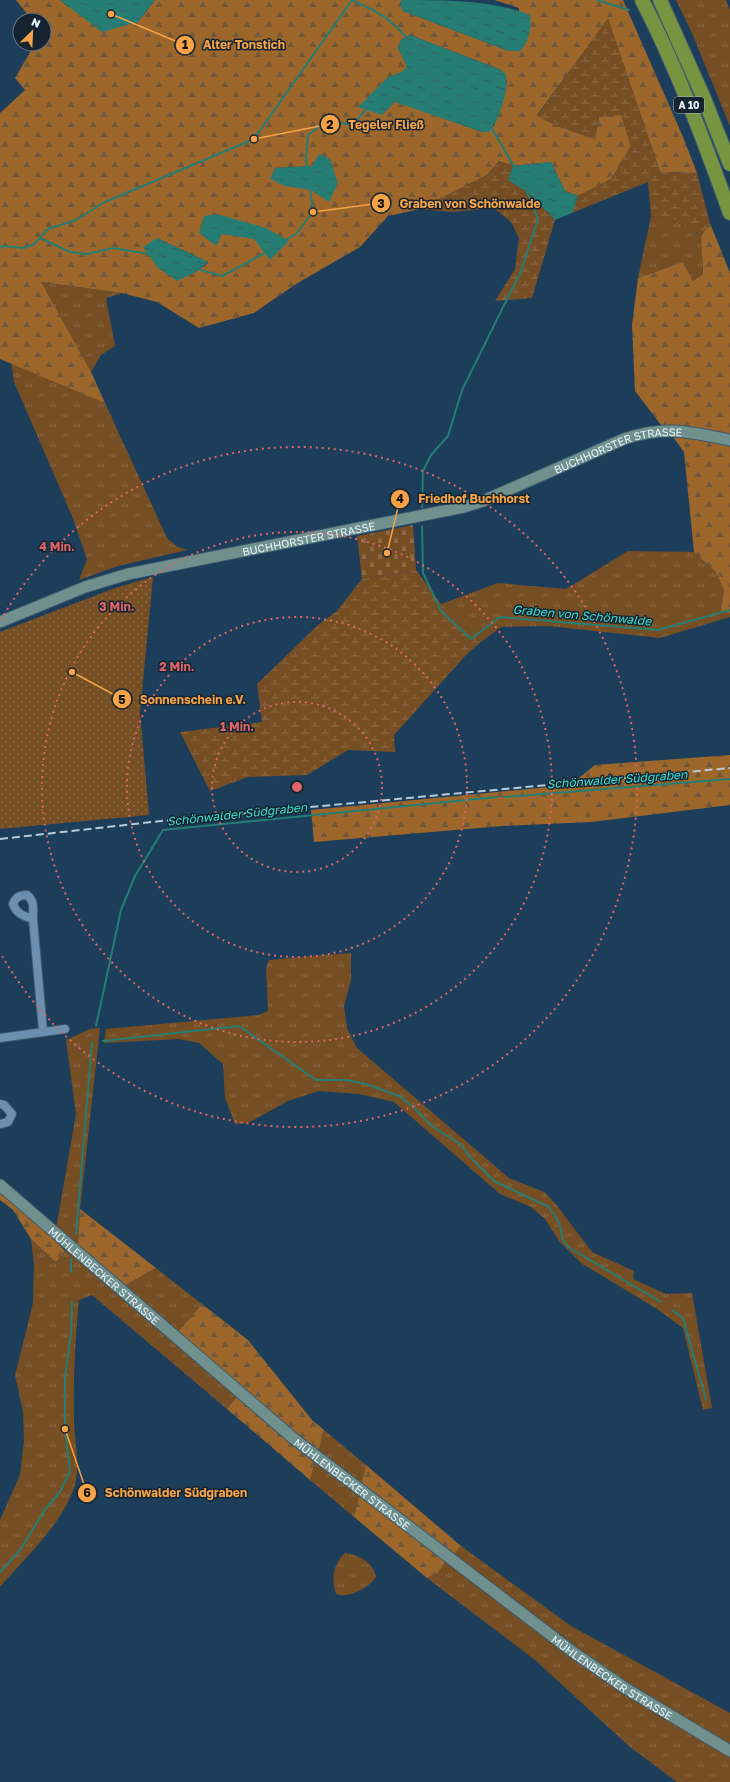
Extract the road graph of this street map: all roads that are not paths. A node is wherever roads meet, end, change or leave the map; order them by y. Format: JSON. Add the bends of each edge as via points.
{"nodes":[{"id":1,"x":642,"y":0,"type":"edge"},
{"id":2,"x":660,"y":0,"type":"edge"},
{"id":3,"x":730,"y":164,"type":"edge"},
{"id":4,"x":730,"y":213,"type":"edge"},
{"id":5,"x":730,"y":440,"type":"edge"},
{"id":6,"x":0,"y":622,"type":"edge"},
{"id":7,"x":32,"y":919,"type":"dead end"},
{"id":8,"x":65,"y":1030,"type":"dead end"},
{"id":9,"x":43,"y":1031,"type":"junction"},
{"id":10,"x":0,"y":1038,"type":"edge"},
{"id":11,"x":0,"y":1104,"type":"edge"},
{"id":12,"x":0,"y":1124,"type":"edge"},
{"id":13,"x":0,"y":1184,"type":"edge"},
{"id":14,"x":730,"y":1751,"type":"edge"}],
"edges":[{"from":1,"to":4,"type":"highway","number":"A 10","via":[[669,58]]},
{"from":2,"to":3,"type":"highway","number":"A 10"},
{"from":5,"to":6,"type":"main road","name":"BUCHHORSTER STRASSE","via":[[664,430],[648,432],[624,439],[464,507],[128,574],[85,587]]},
{"from":7,"to":9,"type":"street"},
{"from":8,"to":9,"type":"street"},
{"from":9,"to":10,"type":"street"},
{"from":11,"to":12,"type":"street","via":[[12,1114],[8,1122]]},
{"from":13,"to":14,"type":"main road","name":"MÜHLENBECKER STRASSE","via":[[270,1418],[339,1474],[573,1652],[632,1692]]}]}
